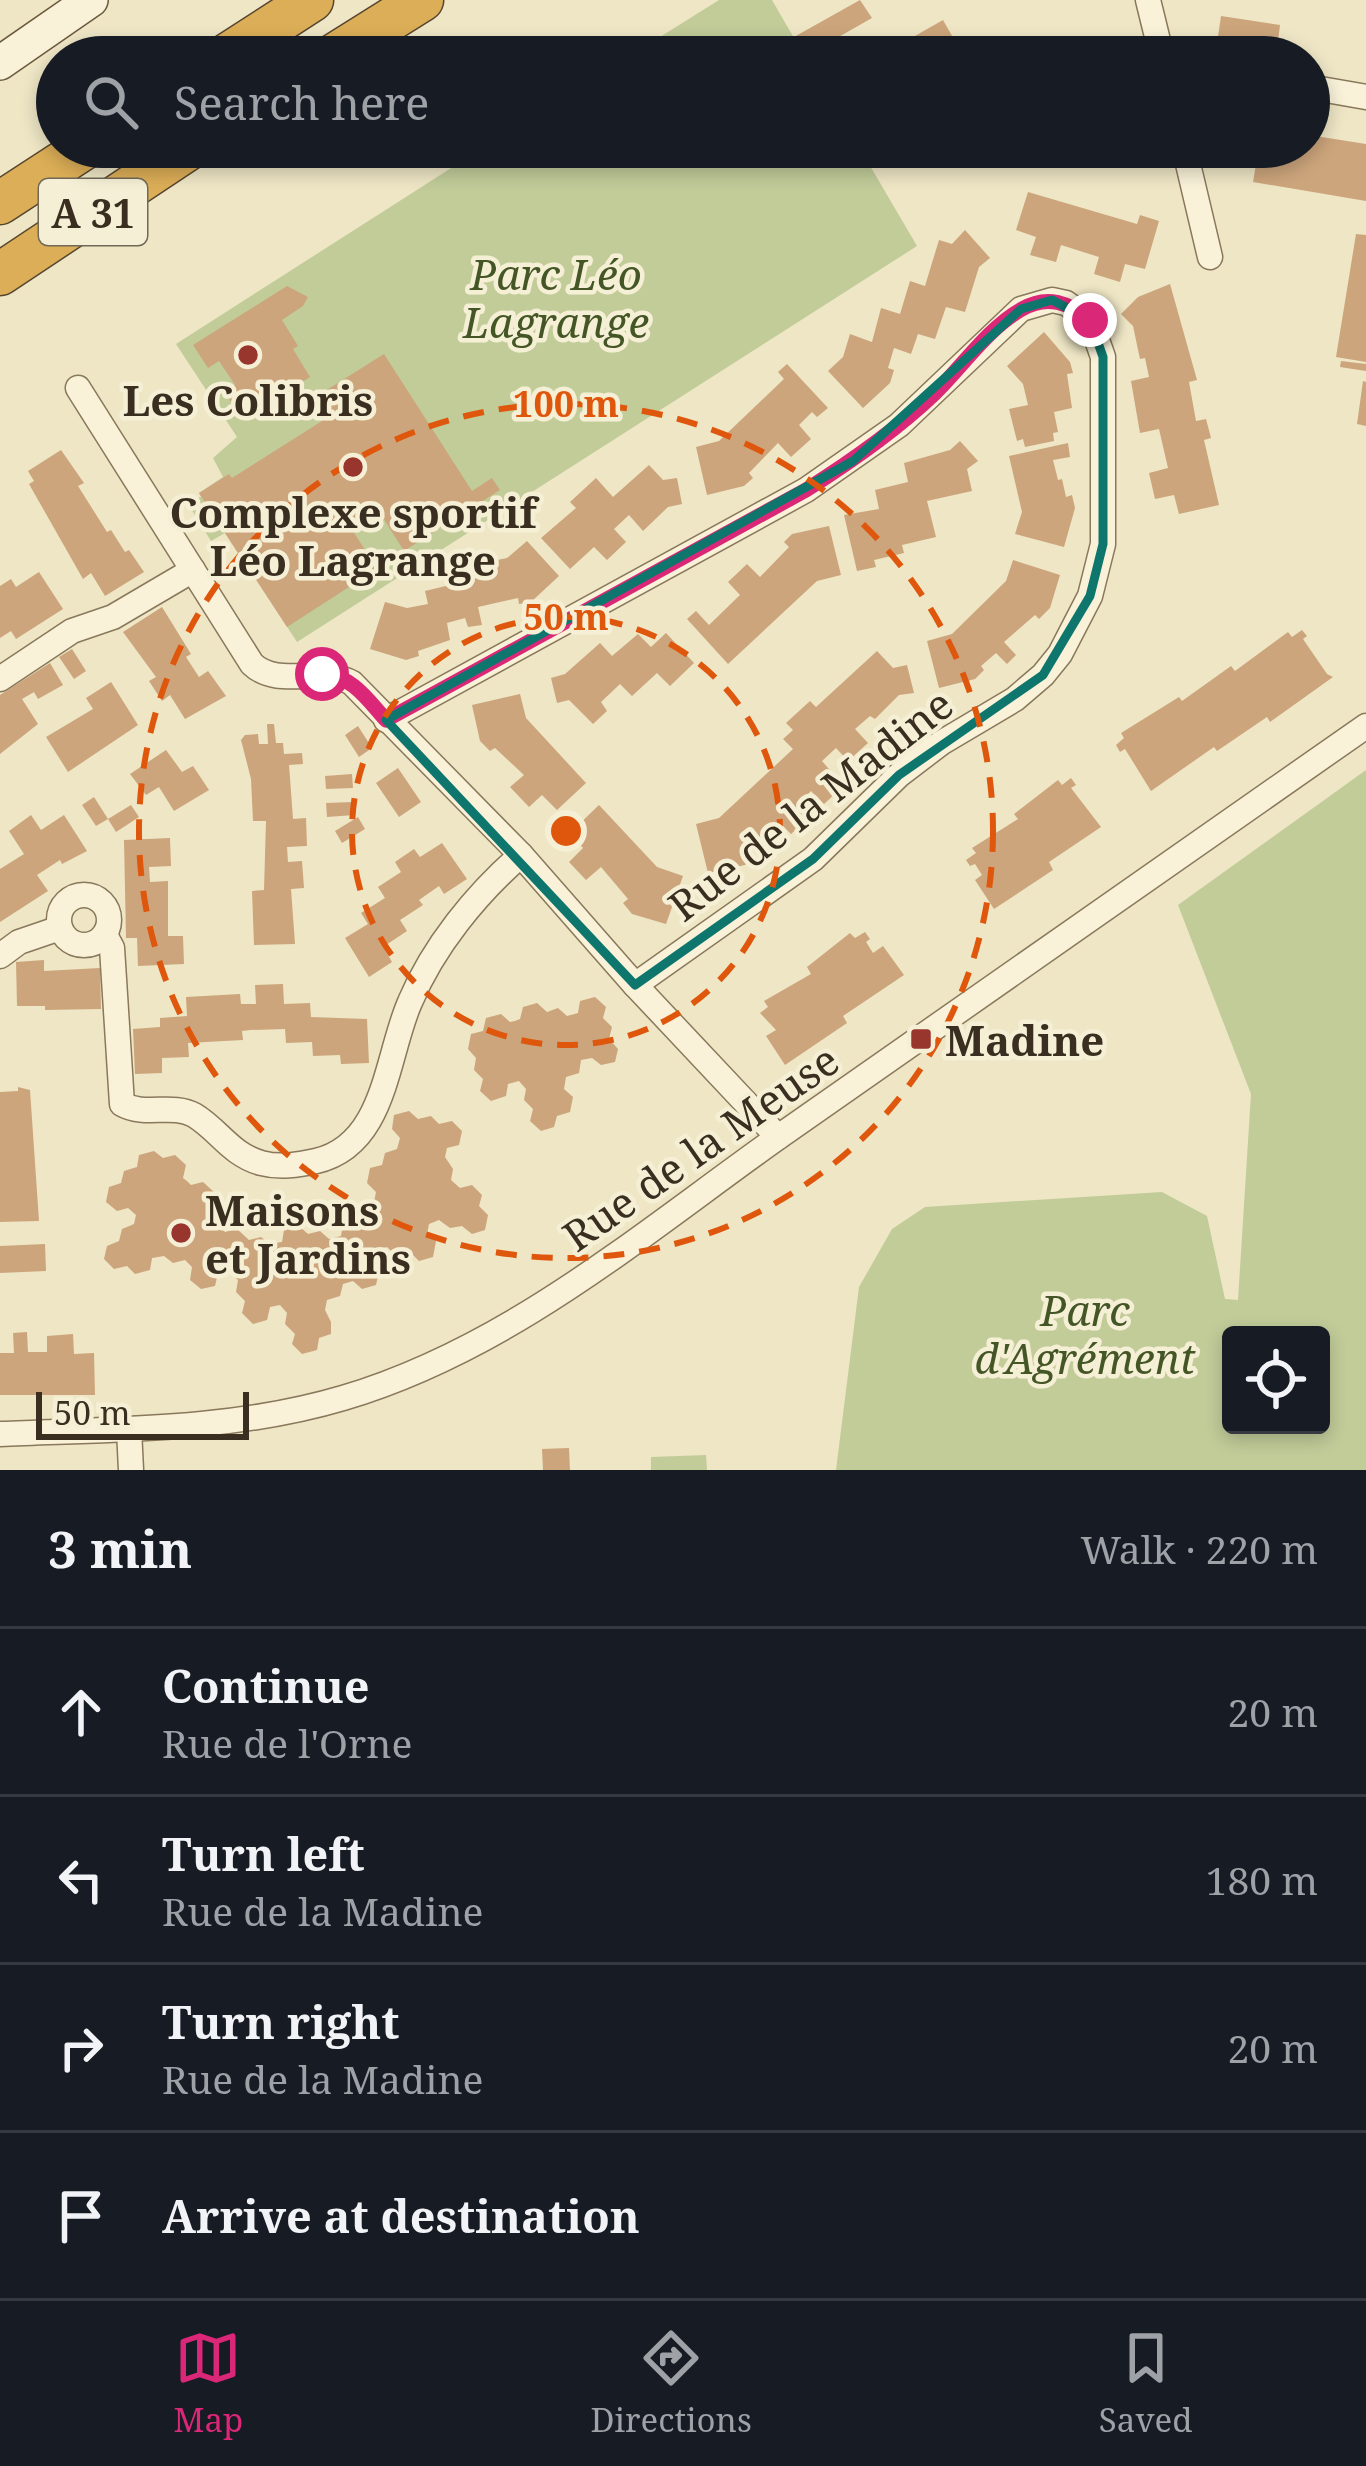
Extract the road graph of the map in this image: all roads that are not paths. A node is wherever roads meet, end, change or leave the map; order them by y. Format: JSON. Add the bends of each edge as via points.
{"nodes":[{"id":1,"x":91,"y":0,"type":"edge"},
{"id":2,"x":312,"y":0,"type":"edge"},
{"id":3,"x":422,"y":0,"type":"edge"},
{"id":4,"x":1148,"y":0,"type":"edge"},
{"id":5,"x":39,"y":36,"type":"edge"},
{"id":6,"x":256,"y":36,"type":"edge"},
{"id":7,"x":365,"y":36,"type":"edge"},
{"id":8,"x":1157,"y":36,"type":"edge"},
{"id":9,"x":36,"y":38,"type":"edge"},
{"id":10,"x":0,"y":63,"type":"edge"},
{"id":11,"x":1330,"y":91,"type":"edge"},
{"id":12,"x":1366,"y":97,"type":"edge"},
{"id":13,"x":54,"y":168,"type":"edge"},
{"id":14,"x":159,"y":168,"type":"edge"},
{"id":15,"x":1189,"y":168,"type":"edge"},
{"id":16,"x":0,"y":203,"type":"edge"},
{"id":17,"x":1210,"y":256,"type":"dead end"},
{"id":18,"x":0,"y":274,"type":"edge"},
{"id":19,"x":78,"y":388,"type":"dead end"},
{"id":20,"x":194,"y":570,"type":"junction"},
{"id":21,"x":0,"y":679,"type":"edge"},
{"id":22,"x":386,"y":720,"type":"junction"},
{"id":23,"x":1366,"y":726,"type":"edge"},
{"id":24,"x":521,"y":855,"type":"junction"},
{"id":25,"x":60,"y":928,"type":"junction"},
{"id":26,"x":105,"y":935,"type":"junction"},
{"id":27,"x":0,"y":956,"type":"edge"},
{"id":28,"x":635,"y":986,"type":"junction"},
{"id":29,"x":778,"y":1137,"type":"junction"},
{"id":30,"x":129,"y":1429,"type":"junction"},
{"id":31,"x":0,"y":1435,"type":"edge"},
{"id":32,"x":131,"y":1470,"type":"edge"}],
"edges":[{"from":1,"to":5,"type":"main road"},
{"from":2,"to":6,"type":"highway"},
{"from":3,"to":7,"type":"highway"},
{"from":4,"to":8,"type":"street"},
{"from":9,"to":10,"type":"main road"},
{"from":11,"to":12,"type":"street"},
{"from":13,"to":16,"type":"highway","number":"A 31"},
{"from":14,"to":18,"type":"highway","number":"A 31"},
{"from":15,"to":17,"type":"street"},
{"from":19,"to":20,"type":"street"},
{"from":20,"to":21,"type":"street","via":[[73,631]]},
{"from":20,"to":22,"type":"street","via":[[260,672],[340,675]]},
{"from":22,"to":24,"type":"street"},
{"from":22,"to":28,"type":"street","name":"Rue de la Madine","via":[[853,461],[1022,309],[1052,300],[1090,320],[1103,357],[1102,544],[1090,596],[1060,653],[1015,699],[899,775],[813,859]]},
{"from":23,"to":29,"type":"street","name":"Rue de la Meuse"},
{"from":24,"to":26,"type":"street","via":[[440,950],[410,1001],[372,1116],[352,1144],[326,1159],[260,1162],[191,1113],[122,1104]]},
{"from":24,"to":28,"type":"street"},
{"from":25,"to":26,"type":"street","via":[[84,946]]},
{"from":25,"to":26,"type":"street","via":[[64,905],[85,895],[105,906]]},
{"from":25,"to":27,"type":"street"},
{"from":28,"to":29,"type":"street"},
{"from":29,"to":30,"type":"street","name":"Rue de la Meuse","via":[[569,1288],[436,1364],[302,1409]]},
{"from":30,"to":31,"type":"street","name":"Rue de la Meuse"},
{"from":30,"to":32,"type":"street"}]}
